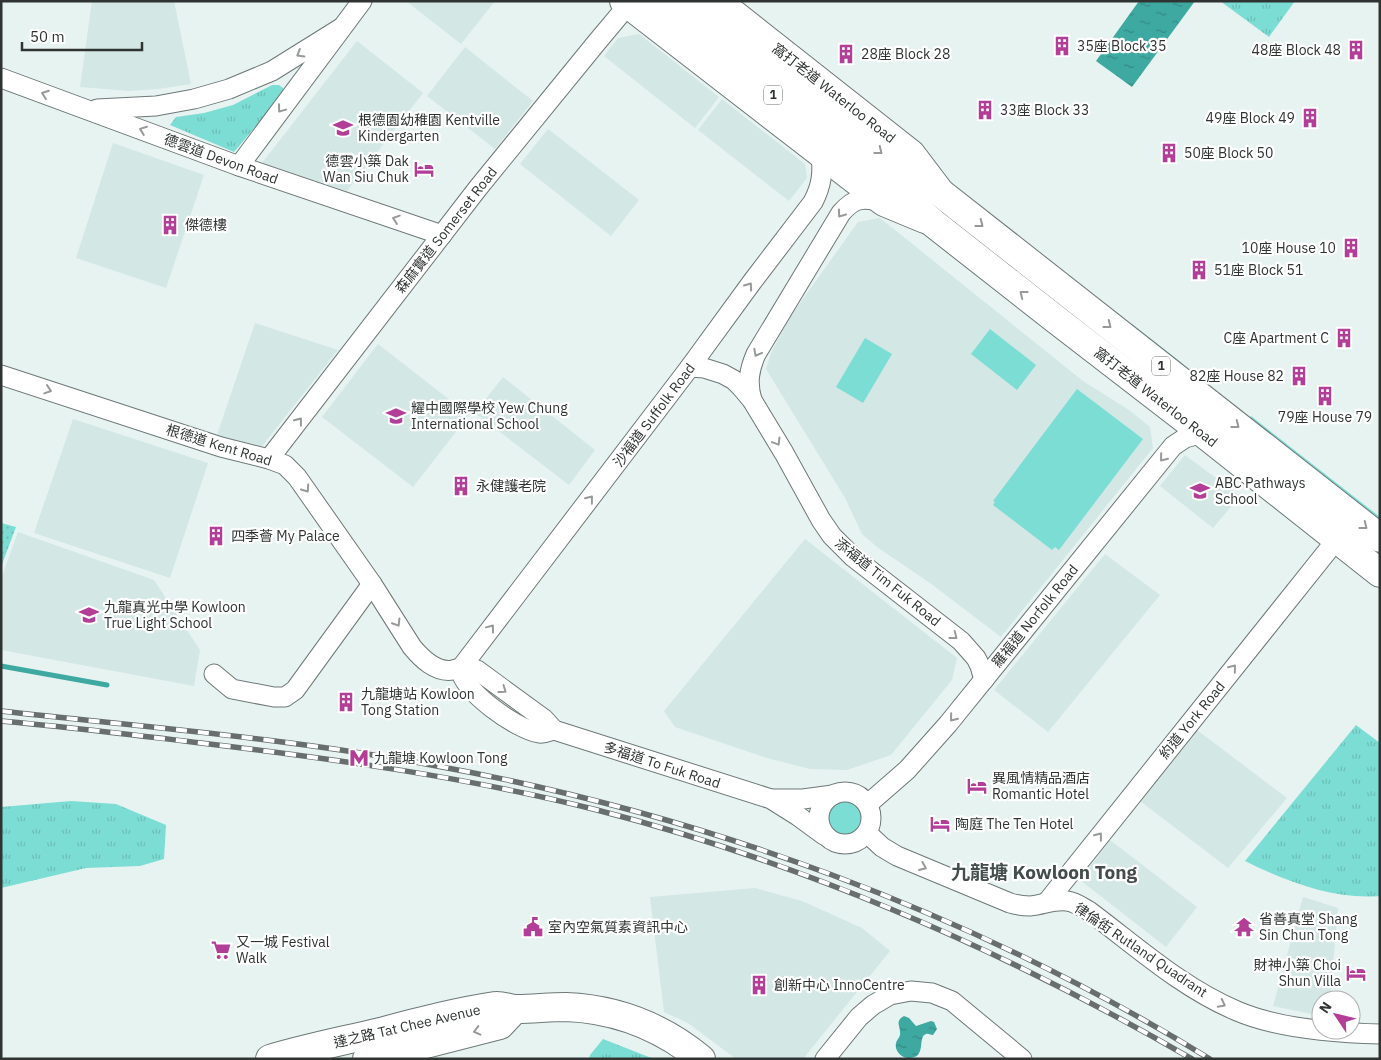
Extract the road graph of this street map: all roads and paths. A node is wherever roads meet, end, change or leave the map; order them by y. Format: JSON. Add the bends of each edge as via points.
{"nodes":[{"id":1,"x":362,"y":1,"type":"edge"},
{"id":2,"x":690,"y":1,"type":"edge"},
{"id":3,"x":717,"y":1,"type":"edge"},
{"id":4,"x":635,"y":2,"type":"edge"},
{"id":5,"x":341,"y":28,"type":"junction"},
{"id":6,"x":1,"y":78,"type":"edge"},
{"id":7,"x":88,"y":110,"type":"junction"},
{"id":8,"x":821,"y":153,"type":"junction"},
{"id":9,"x":239,"y":166,"type":"junction"},
{"id":10,"x":942,"y":194,"type":"junction"},
{"id":11,"x":884,"y":202,"type":"junction"},
{"id":12,"x":933,"y":222,"type":"junction"},
{"id":13,"x":442,"y":235,"type":"junction"},
{"id":14,"x":690,"y":367,"type":"junction"},
{"id":15,"x":1,"y":375,"type":"edge"},
{"id":16,"x":752,"y":400,"type":"junction"},
{"id":17,"x":1203,"y":433,"type":"junction"},
{"id":18,"x":269,"y":459,"type":"junction"},
{"id":19,"x":1380,"y":538,"type":"edge"},
{"id":20,"x":1337,"y":539,"type":"junction"},
{"id":21,"x":1380,"y":572,"type":"edge"},
{"id":22,"x":372,"y":584,"type":"junction"},
{"id":23,"x":462,"y":667,"type":"junction"},
{"id":24,"x":214,"y":674,"type":"dead end"},
{"id":25,"x":984,"y":680,"type":"junction"},
{"id":26,"x":907,"y":770,"type":"junction"},
{"id":27,"x":833,"y":795,"type":"junction"},
{"id":28,"x":770,"y":799,"type":"junction"},
{"id":29,"x":868,"y":804,"type":"junction"},
{"id":30,"x":867,"y":833,"type":"junction"},
{"id":31,"x":824,"y":835,"type":"junction"},
{"id":32,"x":890,"y":853,"type":"junction"},
{"id":33,"x":1047,"y":902,"type":"junction"},
{"id":34,"x":515,"y":1009,"type":"junction"},
{"id":35,"x":1380,"y":1034,"type":"edge"},
{"id":36,"x":270,"y":1059,"type":"edge"},
{"id":37,"x":367,"y":1059,"type":"edge"},
{"id":38,"x":701,"y":1059,"type":"edge"},
{"id":39,"x":826,"y":1059,"type":"edge"},
{"id":40,"x":1022,"y":1059,"type":"edge"}],
"edges":[{"from":1,"to":5,"type":"street"},
{"from":2,"to":10,"type":"main road","name":"窩打老道 Waterloo Road","number":"1","one_way":true,"via":[[900,167]]},
{"from":3,"to":10,"type":"main road","name":"窩打老道 Waterloo Road","via":[[911,154]]},
{"from":4,"to":8,"type":"main road","name":"窩打老道 Waterloo Road"},
{"from":4,"to":12,"type":"main road","name":"窩打老道 Waterloo Road","number":"1","via":[[893,189]]},
{"from":4,"to":13,"type":"street","name":"森麻實道 Somerset Road","via":[[597,42]]},
{"from":5,"to":7,"type":"street","one_way":true,"via":[[272,71],[229,90],[156,106]]},
{"from":5,"to":9,"type":"street","one_way":true},
{"from":7,"to":6,"type":"street","name":"德雲道 Devon Road","one_way":true},
{"from":9,"to":7,"type":"street","name":"德雲道 Devon Road","one_way":true},
{"from":8,"to":11,"type":"main road","name":"窩打老道 Waterloo Road"},
{"from":14,"to":8,"type":"street","name":"沙福道 Suffolk Road","one_way":true,"via":[[813,202],[819,191],[823,169]]},
{"from":13,"to":9,"type":"street","name":"德雲道 Devon Road","one_way":true},
{"from":10,"to":19,"type":"main road","name":"窩打老道 Waterloo Road","number":"1","one_way":true},
{"from":11,"to":12,"type":"main road","name":"窩打老道 Waterloo Road"},
{"from":11,"to":16,"type":"street","name":"添福道 Tim Fuk Road","one_way":true,"via":[[864,198],[856,200],[841,213],[756,354],[748,381]]},
{"from":17,"to":12,"type":"main road","name":"窩打老道 Waterloo Road","number":"1","one_way":true},
{"from":18,"to":13,"type":"street","name":"森麻實道 Somerset Road","one_way":true},
{"from":14,"to":16,"type":"street","name":"添福道 Tim Fuk Road","via":[[723,374],[734,380]]},
{"from":23,"to":14,"type":"street","name":"沙福道 Suffolk Road","one_way":true},
{"from":15,"to":18,"type":"street","name":"根德道 Kent Road","one_way":true},
{"from":16,"to":25,"type":"street","name":"添福道 Tim Fuk Road","one_way":true,"via":[[832,536],[853,557],[961,641],[976,658]]},
{"from":17,"to":20,"type":"main road","name":"窩打老道 Waterloo Road","number":"1"},
{"from":17,"to":25,"type":"street","name":"羅福道 Norfolk Road","one_way":true,"via":[[1185,438],[1173,446]]},
{"from":18,"to":22,"type":"street","name":"根德道 Kent Road","one_way":true,"via":[[284,465],[297,477]]},
{"from":20,"to":21,"type":"main road","name":"窩打老道 Waterloo Road","number":"1"},
{"from":33,"to":20,"type":"street","name":"約道 York Road","one_way":true},
{"from":22,"to":23,"type":"street","name":"根德道 Kent Road","one_way":true,"via":[[419,655],[437,668],[454,670]]},
{"from":22,"to":24,"type":"street","via":[[295,690],[285,697],[232,689]]},
{"from":23,"to":28,"type":"street","name":"多福道 To Fuk Road","via":[[484,675],[554,730]]},
{"from":25,"to":26,"type":"street","name":"羅福道 Norfolk Road","one_way":true},
{"from":26,"to":29,"type":"street","name":"羅福道 Norfolk Road"},
{"from":26,"to":32,"type":"street","via":[[884,805],[879,819],[882,840]]},
{"from":27,"to":28,"type":"street","name":"多福道 To Fuk Road"},
{"from":27,"to":29,"type":"street","name":"多福道 To Fuk Road","via":[[840,792],[856,794]]},
{"from":27,"to":31,"type":"street","via":[[826,799],[819,813]]},
{"from":28,"to":31,"type":"street","name":"多福道 To Fuk Road"},
{"from":29,"to":30,"type":"street","via":[[872,818]]},
{"from":30,"to":31,"type":"street","name":"多福道 To Fuk Road","via":[[861,840],[846,845]]},
{"from":30,"to":32,"type":"street"},
{"from":32,"to":33,"type":"street","one_way":true,"via":[[997,899],[1021,906]]},
{"from":33,"to":35,"type":"street","name":"律倫街 Rutland Quadrant","one_way":true,"via":[[1067,901],[1083,907],[1188,984],[1239,1012],[1315,1030]]},
{"from":34,"to":36,"type":"main road","name":"達之路 Tat Chee Avenue","via":[[498,1006],[463,1011]]},
{"from":34,"to":37,"type":"main road","name":"達之路 Tat Chee Avenue","one_way":true,"via":[[500,1025]]},
{"from":34,"to":38,"type":"main road","name":"達之路 Tat Chee Avenue","via":[[568,1007],[624,1016],[676,1040]]},
{"from":39,"to":40,"type":"street","via":[[859,1017],[873,1005],[890,995],[911,991],[932,993],[952,1001]]}]}
